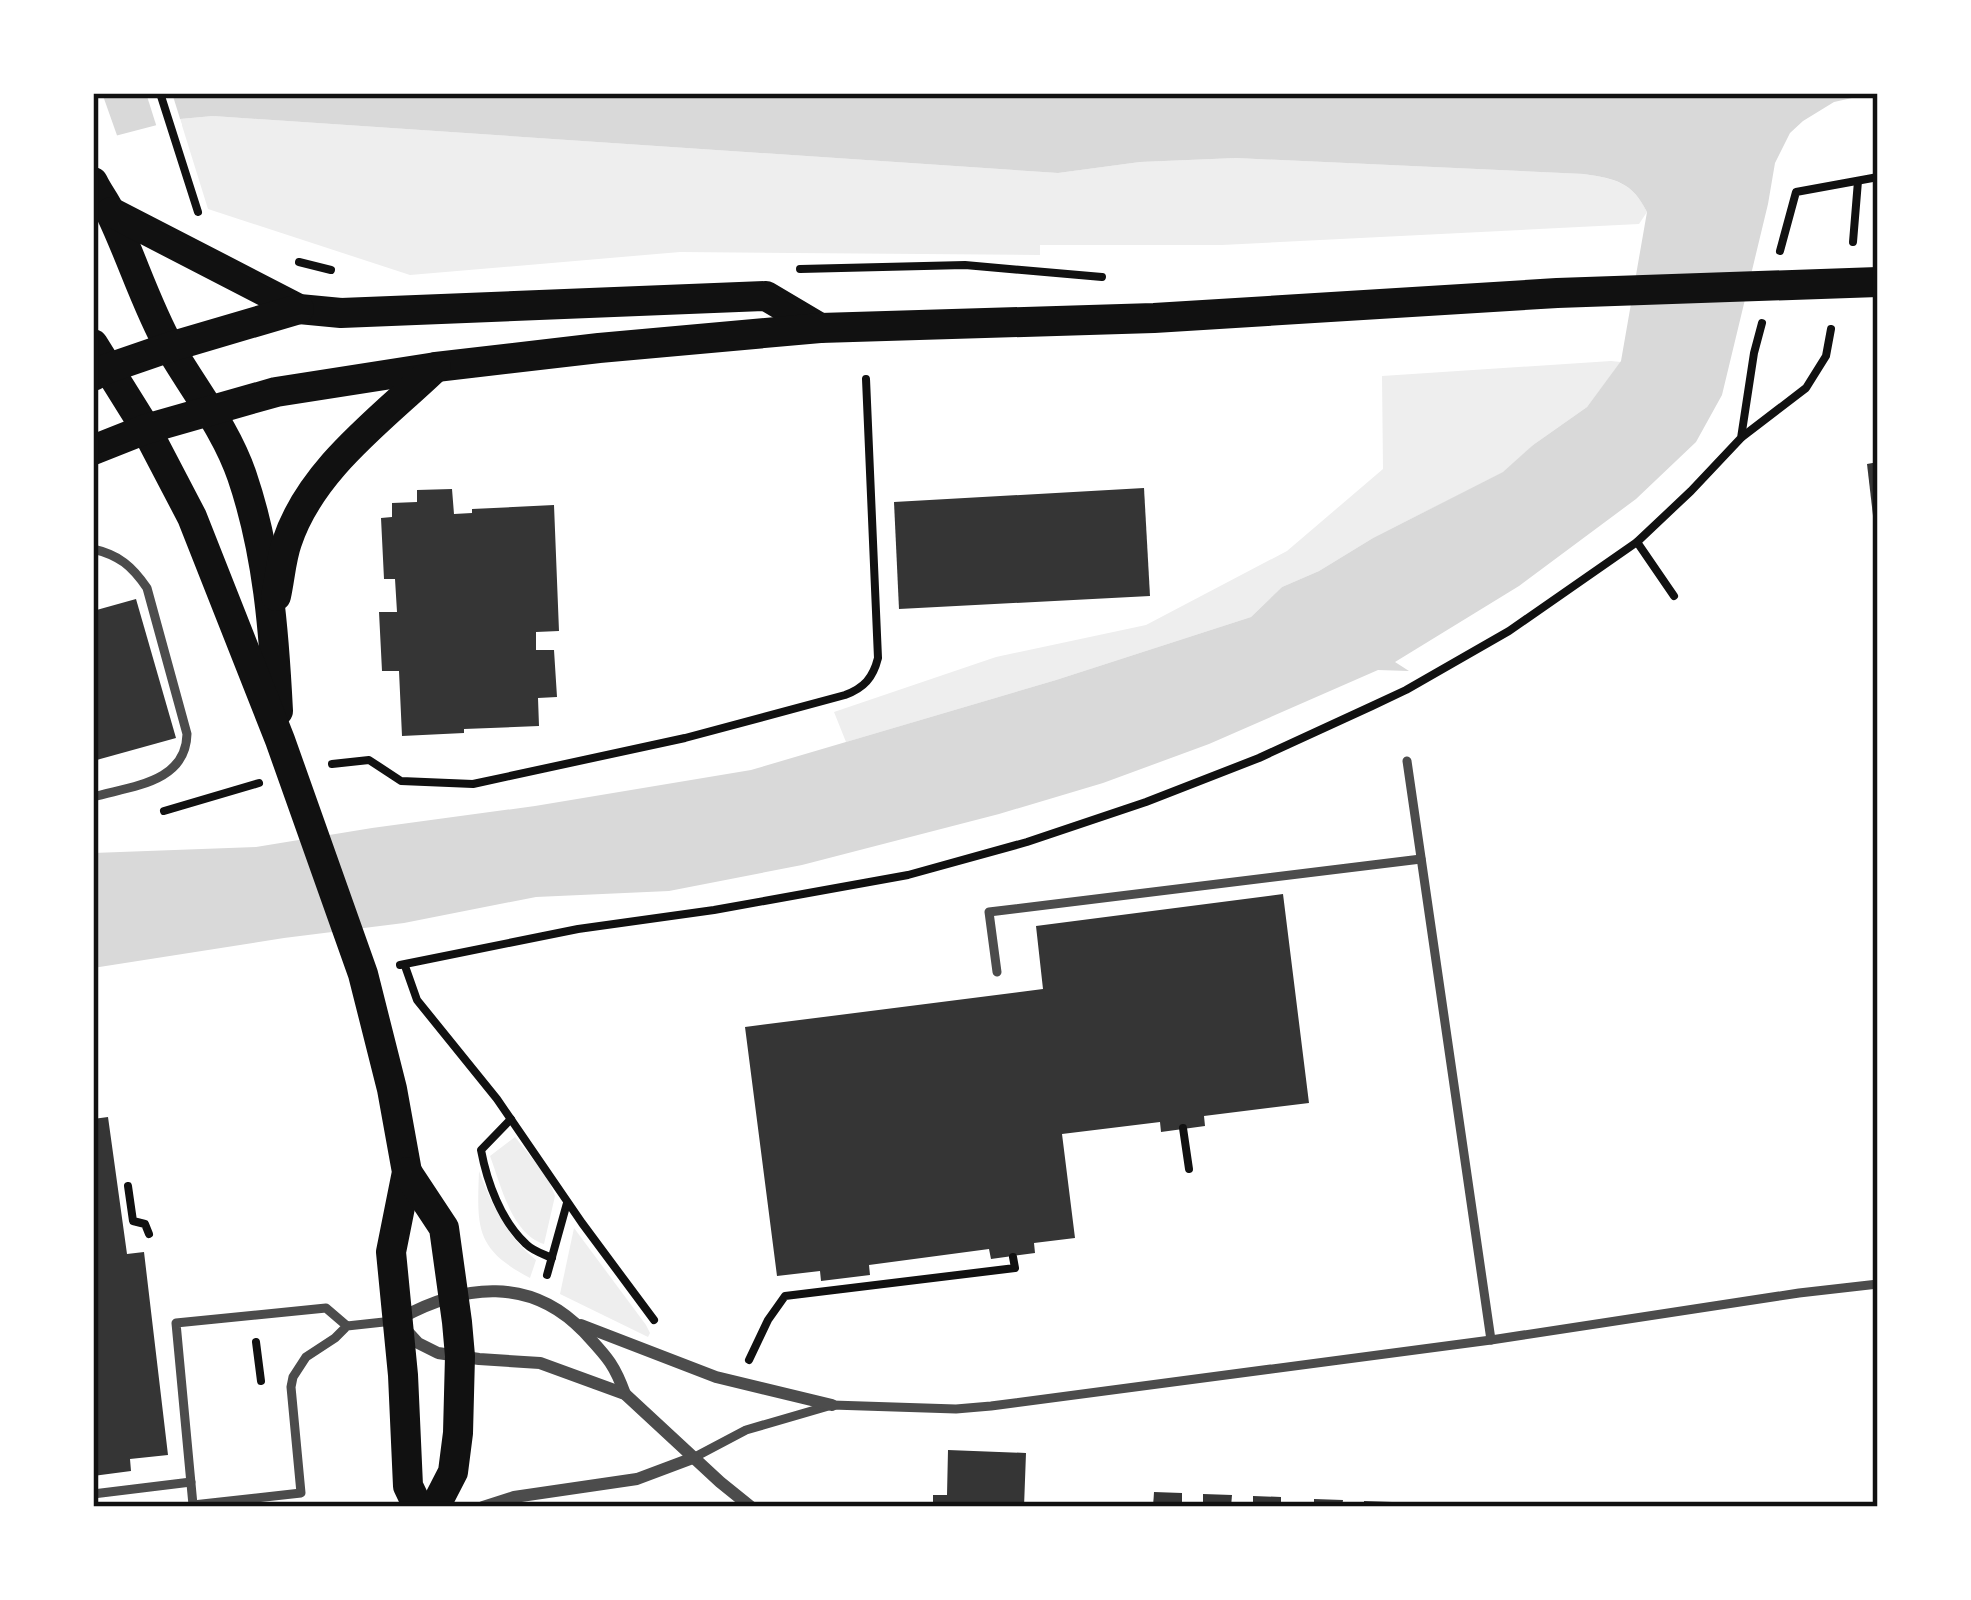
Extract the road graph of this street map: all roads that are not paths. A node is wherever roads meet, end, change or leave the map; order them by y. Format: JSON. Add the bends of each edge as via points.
{"nodes":[{"id":1,"x":93,"y":182,"type":"edge"},
{"id":2,"x":111,"y":212,"type":"junction"},
{"id":3,"x":1878,"y":283,"type":"edge"},
{"id":4,"x":299,"y":309,"type":"junction"},
{"id":5,"x":820,"y":328,"type":"junction"},
{"id":6,"x":170,"y":347,"type":"junction"},
{"id":7,"x":97,"y":363,"type":"edge"},
{"id":8,"x":436,"y":367,"type":"junction"},
{"id":9,"x":211,"y":409,"type":"junction"},
{"id":10,"x":146,"y":429,"type":"junction"},
{"id":11,"x":93,"y":450,"type":"edge"},
{"id":12,"x":93,"y":549,"type":"edge"},
{"id":13,"x":273,"y":617,"type":"junction"},
{"id":14,"x":280,"y":740,"type":"junction"},
{"id":15,"x":1407,"y":761,"type":"dead end"},
{"id":16,"x":93,"y":797,"type":"edge"},
{"id":17,"x":1420,"y":859,"type":"junction"},
{"id":18,"x":997,"y":972,"type":"dead end"},
{"id":19,"x":407,"y":1172,"type":"junction"},
{"id":20,"x":1878,"y":1284,"type":"edge"},
{"id":21,"x":454,"y":1295,"type":"junction"},
{"id":22,"x":396,"y":1321,"type":"junction"},
{"id":23,"x":575,"y":1322,"type":"junction"},
{"id":24,"x":347,"y":1326,"type":"junction"},
{"id":25,"x":1491,"y":1340,"type":"junction"},
{"id":26,"x":460,"y":1356,"type":"junction"},
{"id":27,"x":625,"y":1394,"type":"junction"},
{"id":28,"x":832,"y":1405,"type":"junction"},
{"id":29,"x":693,"y":1458,"type":"junction"},
{"id":30,"x":191,"y":1482,"type":"junction"},
{"id":31,"x":93,"y":1494,"type":"edge"},
{"id":32,"x":418,"y":1507,"type":"edge"},
{"id":33,"x":435,"y":1507,"type":"edge"},
{"id":34,"x":483,"y":1507,"type":"edge"},
{"id":35,"x":752,"y":1507,"type":"edge"}],
"edges":[{"from":1,"to":2,"type":"main road"},
{"from":2,"to":4,"type":"main road"},
{"from":2,"to":6,"type":"main road"},
{"from":3,"to":5,"type":"main road"},
{"from":4,"to":5,"type":"main road","via":[[766,296]]},
{"from":4,"to":6,"type":"main road"},
{"from":5,"to":8,"type":"main road"},
{"from":6,"to":7,"type":"main road"},
{"from":6,"to":9,"type":"main road"},
{"from":7,"to":10,"type":"main road"},
{"from":8,"to":9,"type":"main road"},
{"from":8,"to":13,"type":"main road","via":[[311,493],[286,544]]},
{"from":9,"to":10,"type":"main road"},
{"from":9,"to":13,"type":"main road","via":[[241,472]]},
{"from":10,"to":11,"type":"main road"},
{"from":10,"to":14,"type":"main road","via":[[192,517]]},
{"from":12,"to":16,"type":"lane","via":[[125,561],[147,588],[188,734],[171,772]]},
{"from":13,"to":14,"type":"main road"},
{"from":14,"to":19,"type":"main road","via":[[358,960]]},
{"from":15,"to":17,"type":"lane"},
{"from":17,"to":18,"type":"lane","via":[[989,912]]},
{"from":17,"to":25,"type":"lane"},
{"from":19,"to":21,"type":"main road","via":[[444,1228]]},
{"from":19,"to":22,"type":"main road","via":[[391,1252]]},
{"from":20,"to":25,"type":"lane"},
{"from":21,"to":22,"type":"street"},
{"from":21,"to":23,"type":"street","via":[[512,1293]]},
{"from":21,"to":26,"type":"main road"},
{"from":22,"to":24,"type":"lane"},
{"from":22,"to":26,"type":"street","via":[[418,1343]]},
{"from":22,"to":32,"type":"main road","via":[[408,1486]]},
{"from":23,"to":27,"type":"street","via":[[614,1364]]},
{"from":23,"to":28,"type":"street","via":[[716,1377]]},
{"from":24,"to":30,"type":"lane","via":[[293,1377],[301,1493],[193,1505]]},
{"from":24,"to":30,"type":"lane","via":[[326,1308],[176,1324]]},
{"from":25,"to":28,"type":"lane","via":[[991,1406]]},
{"from":26,"to":27,"type":"street","via":[[540,1363]]},
{"from":26,"to":33,"type":"main road","via":[[454,1472]]},
{"from":27,"to":29,"type":"street"},
{"from":28,"to":29,"type":"lane","via":[[746,1430]]},
{"from":29,"to":34,"type":"street","via":[[637,1479]]},
{"from":29,"to":35,"type":"street"},
{"from":30,"to":31,"type":"lane"}]}
